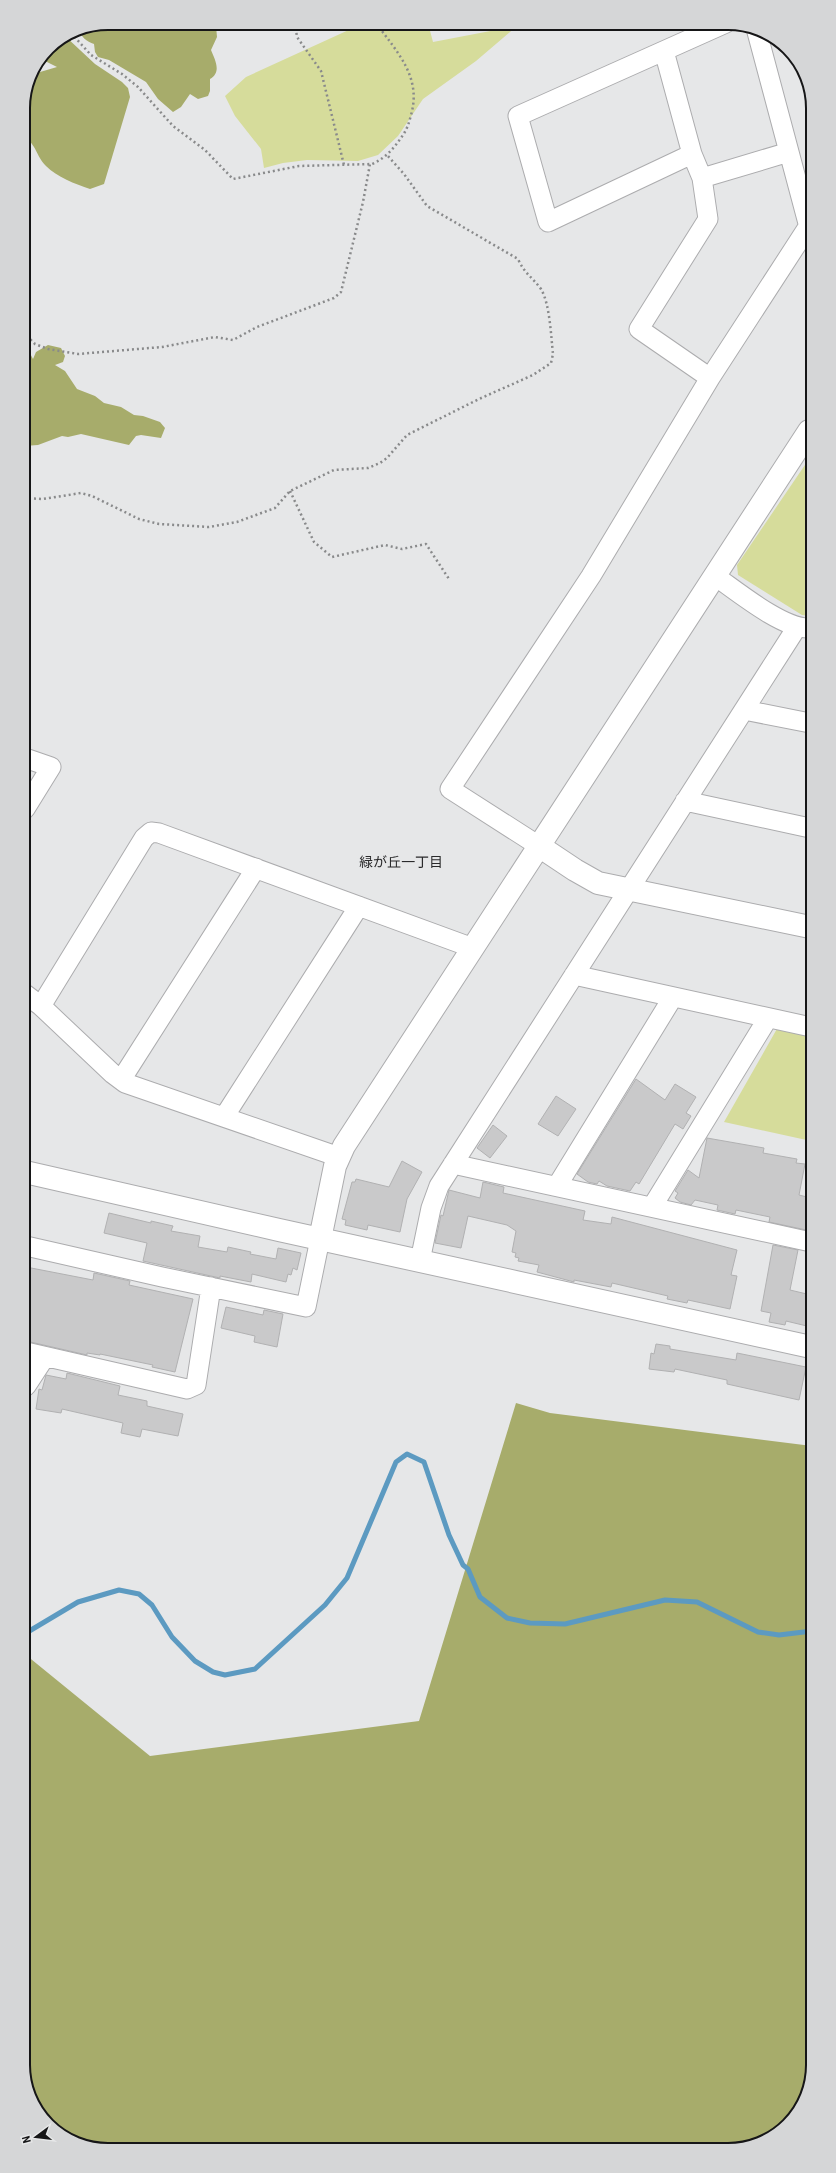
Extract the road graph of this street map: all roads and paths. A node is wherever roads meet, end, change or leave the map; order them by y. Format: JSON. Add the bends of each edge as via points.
{"nodes":[{"id":1,"x":296,"y":30,"type":"edge"},
{"id":2,"x":381,"y":30,"type":"edge"},
{"id":3,"x":710,"y":30,"type":"edge"},
{"id":4,"x":758,"y":36,"type":"edge"},
{"id":5,"x":75,"y":37,"type":"edge"},
{"id":6,"x":664,"y":51,"type":"junction"},
{"id":7,"x":789,"y":152,"type":"junction"},
{"id":8,"x":692,"y":154,"type":"junction"},
{"id":9,"x":387,"y":155,"type":"junction"},
{"id":10,"x":370,"y":164,"type":"junction"},
{"id":11,"x":344,"y":165,"type":"junction"},
{"id":12,"x":702,"y":178,"type":"junction"},
{"id":13,"x":806,"y":219,"type":"edge"},
{"id":14,"x":806,"y":230,"type":"edge"},
{"id":15,"x":30,"y":339,"type":"edge"},
{"id":16,"x":710,"y":378,"type":"junction"},
{"id":17,"x":806,"y":436,"type":"edge"},
{"id":18,"x":290,"y":491,"type":"junction"},
{"id":19,"x":30,"y":499,"type":"edge"},
{"id":20,"x":715,"y":576,"type":"junction"},
{"id":21,"x":449,"y":579,"type":"dead end"},
{"id":22,"x":804,"y":628,"type":"edge"},
{"id":23,"x":744,"y":710,"type":"junction"},
{"id":24,"x":806,"y":722,"type":"edge"},
{"id":25,"x":30,"y":760,"type":"edge"},
{"id":26,"x":30,"y":801,"type":"edge"},
{"id":27,"x":685,"y":802,"type":"junction"},
{"id":28,"x":806,"y":827,"type":"edge"},
{"id":29,"x":539,"y":846,"type":"junction"},
{"id":30,"x":256,"y":868,"type":"junction"},
{"id":31,"x":630,"y":888,"type":"junction"},
{"id":32,"x":359,"y":906,"type":"junction"},
{"id":33,"x":806,"y":927,"type":"edge"},
{"id":34,"x":473,"y":948,"type":"junction"},
{"id":35,"x":574,"y":975,"type":"junction"},
{"id":36,"x":673,"y":997,"type":"junction"},
{"id":37,"x":30,"y":998,"type":"edge"},
{"id":38,"x":42,"y":1006,"type":"junction"},
{"id":39,"x":768,"y":1018,"type":"junction"},
{"id":40,"x":806,"y":1026,"type":"edge"},
{"id":41,"x":121,"y":1080,"type":"junction"},
{"id":42,"x":224,"y":1117,"type":"junction"},
{"id":43,"x":339,"y":1157,"type":"junction"},
{"id":44,"x":453,"y":1164,"type":"junction"},
{"id":45,"x":30,"y":1173,"type":"edge"},
{"id":46,"x":557,"y":1186,"type":"junction"},
{"id":47,"x":652,"y":1207,"type":"junction"},
{"id":48,"x":320,"y":1239,"type":"junction"},
{"id":49,"x":806,"y":1241,"type":"edge"},
{"id":50,"x":30,"y":1247,"type":"edge"},
{"id":51,"x":420,"y":1261,"type":"junction"},
{"id":52,"x":212,"y":1287,"type":"junction"},
{"id":53,"x":806,"y":1346,"type":"edge"},
{"id":54,"x":30,"y":1353,"type":"edge"},
{"id":55,"x":45,"y":1356,"type":"junction"},
{"id":56,"x":30,"y":1380,"type":"edge"}],
"edges":[{"from":1,"to":11,"type":"path","via":[[297,37],[321,71]]},
{"from":2,"to":9,"type":"path","via":[[404,63],[415,92],[415,103],[407,130]]},
{"from":3,"to":6,"type":"street"},
{"from":4,"to":7,"type":"street"},
{"from":5,"to":11,"type":"path","via":[[91,55],[138,87],[172,126],[205,150],[233,179],[284,168]]},
{"from":6,"to":8,"type":"street"},
{"from":6,"to":8,"type":"street","via":[[518,116],[548,222]]},
{"from":7,"to":12,"type":"street"},
{"from":7,"to":13,"type":"street"},
{"from":8,"to":12,"type":"street"},
{"from":9,"to":10,"type":"path"},
{"from":9,"to":18,"type":"path","via":[[427,206],[518,259],[523,271],[545,298],[553,354],[551,363],[533,375],[407,435],[380,463],[368,468],[334,470]]},
{"from":10,"to":11,"type":"path"},
{"from":10,"to":15,"type":"path","via":[[341,292],[334,298],[257,327],[233,340],[215,337],[162,347],[78,354],[48,349]]},
{"from":12,"to":16,"type":"street","via":[[708,219],[639,329]]},
{"from":14,"to":16,"type":"street"},
{"from":16,"to":29,"type":"street","via":[[590,576],[450,789]]},
{"from":17,"to":20,"type":"street"},
{"from":18,"to":19,"type":"path","via":[[275,508],[237,522],[209,527],[158,524],[139,519],[92,496],[81,494]]},
{"from":18,"to":21,"type":"path","via":[[314,542],[332,557],[385,545],[402,549],[426,544]]},
{"from":20,"to":22,"type":"street","via":[[784,623]]},
{"from":20,"to":29,"type":"street"},
{"from":22,"to":23,"type":"street"},
{"from":23,"to":24,"type":"street"},
{"from":23,"to":27,"type":"street"},
{"from":25,"to":26,"type":"street","via":[[51,767]]},
{"from":27,"to":28,"type":"street"},
{"from":27,"to":31,"type":"street"},
{"from":29,"to":31,"type":"street","via":[[598,882]]},
{"from":29,"to":34,"type":"street"},
{"from":30,"to":32,"type":"street"},
{"from":30,"to":38,"type":"street","via":[[159,833],[148,833]]},
{"from":30,"to":41,"type":"street"},
{"from":31,"to":33,"type":"street"},
{"from":31,"to":35,"type":"street"},
{"from":32,"to":34,"type":"street"},
{"from":32,"to":42,"type":"street"},
{"from":34,"to":43,"type":"street"},
{"from":35,"to":36,"type":"street"},
{"from":35,"to":44,"type":"street"},
{"from":36,"to":39,"type":"street"},
{"from":36,"to":46,"type":"street"},
{"from":37,"to":38,"type":"street"},
{"from":38,"to":41,"type":"street"},
{"from":39,"to":40,"type":"street"},
{"from":39,"to":47,"type":"street"},
{"from":41,"to":42,"type":"street"},
{"from":42,"to":43,"type":"street"},
{"from":43,"to":48,"type":"street"},
{"from":44,"to":46,"type":"street"},
{"from":44,"to":51,"type":"street","via":[[434,1196]]},
{"from":45,"to":48,"type":"street"},
{"from":46,"to":47,"type":"street"},
{"from":47,"to":49,"type":"street"},
{"from":48,"to":51,"type":"street"},
{"from":48,"to":52,"type":"street","via":[[306,1307]]},
{"from":50,"to":52,"type":"street"},
{"from":51,"to":53,"type":"street"},
{"from":52,"to":55,"type":"street","via":[[196,1385],[187,1389]]},
{"from":54,"to":55,"type":"street"},
{"from":55,"to":56,"type":"street"}]}
